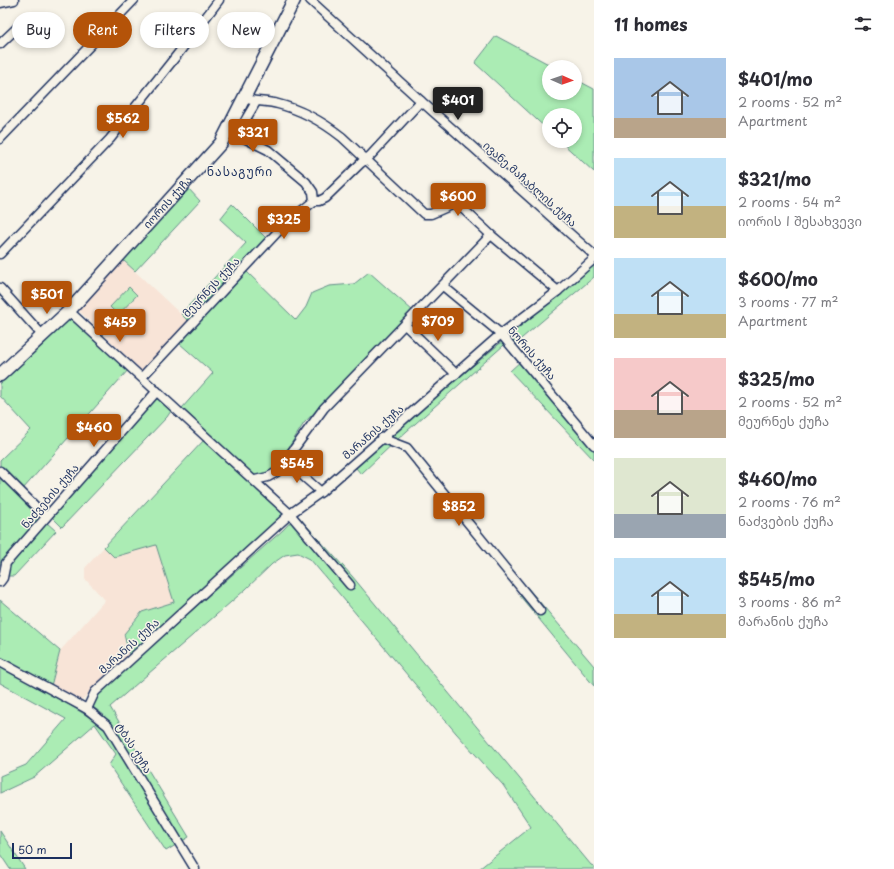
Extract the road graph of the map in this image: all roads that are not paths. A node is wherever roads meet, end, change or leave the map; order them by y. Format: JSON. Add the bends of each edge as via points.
{"nodes":[{"id":1,"x":14,"y":0,"type":"edge"},
{"id":2,"x":134,"y":0,"type":"edge"},
{"id":3,"x":219,"y":0,"type":"edge"},
{"id":4,"x":294,"y":0,"type":"edge"},
{"id":5,"x":310,"y":0,"type":"edge"},
{"id":6,"x":0,"y":3,"type":"edge"},
{"id":7,"x":12,"y":33,"type":"edge"},
{"id":8,"x":0,"y":44,"type":"edge"},
{"id":9,"x":243,"y":98,"type":"junction"},
{"id":10,"x":421,"y":101,"type":"junction"},
{"id":11,"x":256,"y":102,"type":"junction"},
{"id":12,"x":0,"y":139,"type":"edge"},
{"id":13,"x":366,"y":159,"type":"junction"},
{"id":14,"x":314,"y":201,"type":"junction"},
{"id":15,"x":491,"y":235,"type":"junction"},
{"id":16,"x":0,"y":254,"type":"edge"},
{"id":17,"x":594,"y":255,"type":"edge"},
{"id":18,"x":594,"y":259,"type":"edge"},
{"id":19,"x":443,"y":286,"type":"junction"},
{"id":20,"x":0,"y":288,"type":"edge"},
{"id":21,"x":558,"y":291,"type":"junction"},
{"id":22,"x":69,"y":311,"type":"junction"},
{"id":23,"x":406,"y":325,"type":"junction"},
{"id":24,"x":501,"y":334,"type":"junction"},
{"id":25,"x":43,"y":336,"type":"junction"},
{"id":26,"x":456,"y":374,"type":"junction"},
{"id":27,"x":0,"y":375,"type":"edge"},
{"id":28,"x":142,"y":377,"type":"junction"},
{"id":29,"x":157,"y":391,"type":"junction"},
{"id":30,"x":381,"y":438,"type":"junction"},
{"id":31,"x":594,"y":445,"type":"edge"},
{"id":32,"x":286,"y":461,"type":"junction"},
{"id":33,"x":0,"y":471,"type":"edge"},
{"id":34,"x":255,"y":480,"type":"junction"},
{"id":35,"x":321,"y":492,"type":"junction"},
{"id":36,"x":290,"y":514,"type":"junction"},
{"id":37,"x":46,"y":517,"type":"junction"},
{"id":38,"x":0,"y":582,"type":"edge"},
{"id":39,"x":350,"y":585,"type":"dead end"},
{"id":40,"x":540,"y":611,"type":"dead end"},
{"id":41,"x":0,"y":662,"type":"edge"},
{"id":42,"x":87,"y":710,"type":"junction"},
{"id":43,"x":195,"y":869,"type":"edge"}],
"edges":[{"from":1,"to":6,"type":"street"},
{"from":2,"to":12,"type":"street"},
{"from":3,"to":16,"type":"street","via":[[110,139]]},
{"from":4,"to":9,"type":"street","name":"იორის ქუჩა"},
{"from":5,"to":10,"type":"street","name":"ივანე მაჩაბლის ქუჩა"},
{"from":7,"to":8,"type":"street"},
{"from":9,"to":11,"type":"street"},
{"from":9,"to":22,"type":"street","name":"იორის ქუჩა","via":[[221,143]]},
{"from":10,"to":13,"type":"street","name":"მეურნეს ქუჩა"},
{"from":10,"to":17,"type":"street","name":"ივანე მაჩაბლის ქუჩა"},
{"from":11,"to":13,"type":"street","via":[[278,104],[314,118],[342,137]]},
{"from":11,"to":14,"type":"street","via":[[242,124],[244,138],[268,150],[306,182],[313,192]]},
{"from":13,"to":14,"type":"street","name":"მეურნეს ქუჩა","via":[[325,198]]},
{"from":13,"to":15,"type":"street","via":[[424,214],[431,214],[454,204],[460,206]]},
{"from":14,"to":28,"type":"street","name":"მეურნეს ქუჩა","via":[[286,224]]},
{"from":15,"to":19,"type":"street"},
{"from":15,"to":21,"type":"street"},
{"from":18,"to":21,"type":"street","name":"მარანის ქუჩა"},
{"from":19,"to":23,"type":"street"},
{"from":19,"to":24,"type":"street","name":"ნორის ქუჩა"},
{"from":20,"to":25,"type":"street"},
{"from":21,"to":24,"type":"street","name":"მარანის ქუჩა"},
{"from":22,"to":25,"type":"street","name":"იორის ქუჩა"},
{"from":22,"to":28,"type":"street"},
{"from":23,"to":26,"type":"street"},
{"from":23,"to":32,"type":"street","via":[[324,408]]},
{"from":24,"to":26,"type":"street","name":"მარანის ქუჩა"},
{"from":24,"to":31,"type":"street","name":"ნორის ქუჩა"},
{"from":25,"to":27,"type":"street","name":"იორის ქუჩა"},
{"from":26,"to":30,"type":"street","name":"მარანის ქუჩა"},
{"from":28,"to":29,"type":"street"},
{"from":29,"to":34,"type":"street"},
{"from":29,"to":37,"type":"street","name":"ნაძვების ქუჩა"},
{"from":30,"to":35,"type":"street","name":"მარანის ქუჩა"},
{"from":30,"to":40,"type":"street","via":[[407,448]]},
{"from":32,"to":34,"type":"street","via":[[277,472]]},
{"from":32,"to":35,"type":"street"},
{"from":33,"to":37,"type":"street"},
{"from":34,"to":36,"type":"street"},
{"from":35,"to":36,"type":"street","name":"მარანის ქუჩა"},
{"from":36,"to":39,"type":"street"},
{"from":36,"to":42,"type":"street","name":"მარანის ქუჩა","via":[[95,692]]},
{"from":37,"to":38,"type":"street","name":"ნაძვების ქუჩა","via":[[6,563]]},
{"from":41,"to":42,"type":"street","name":"ტბას ქუჩა"},
{"from":42,"to":43,"type":"street","name":"ტბას ქუჩა","via":[[108,726]]}]}
